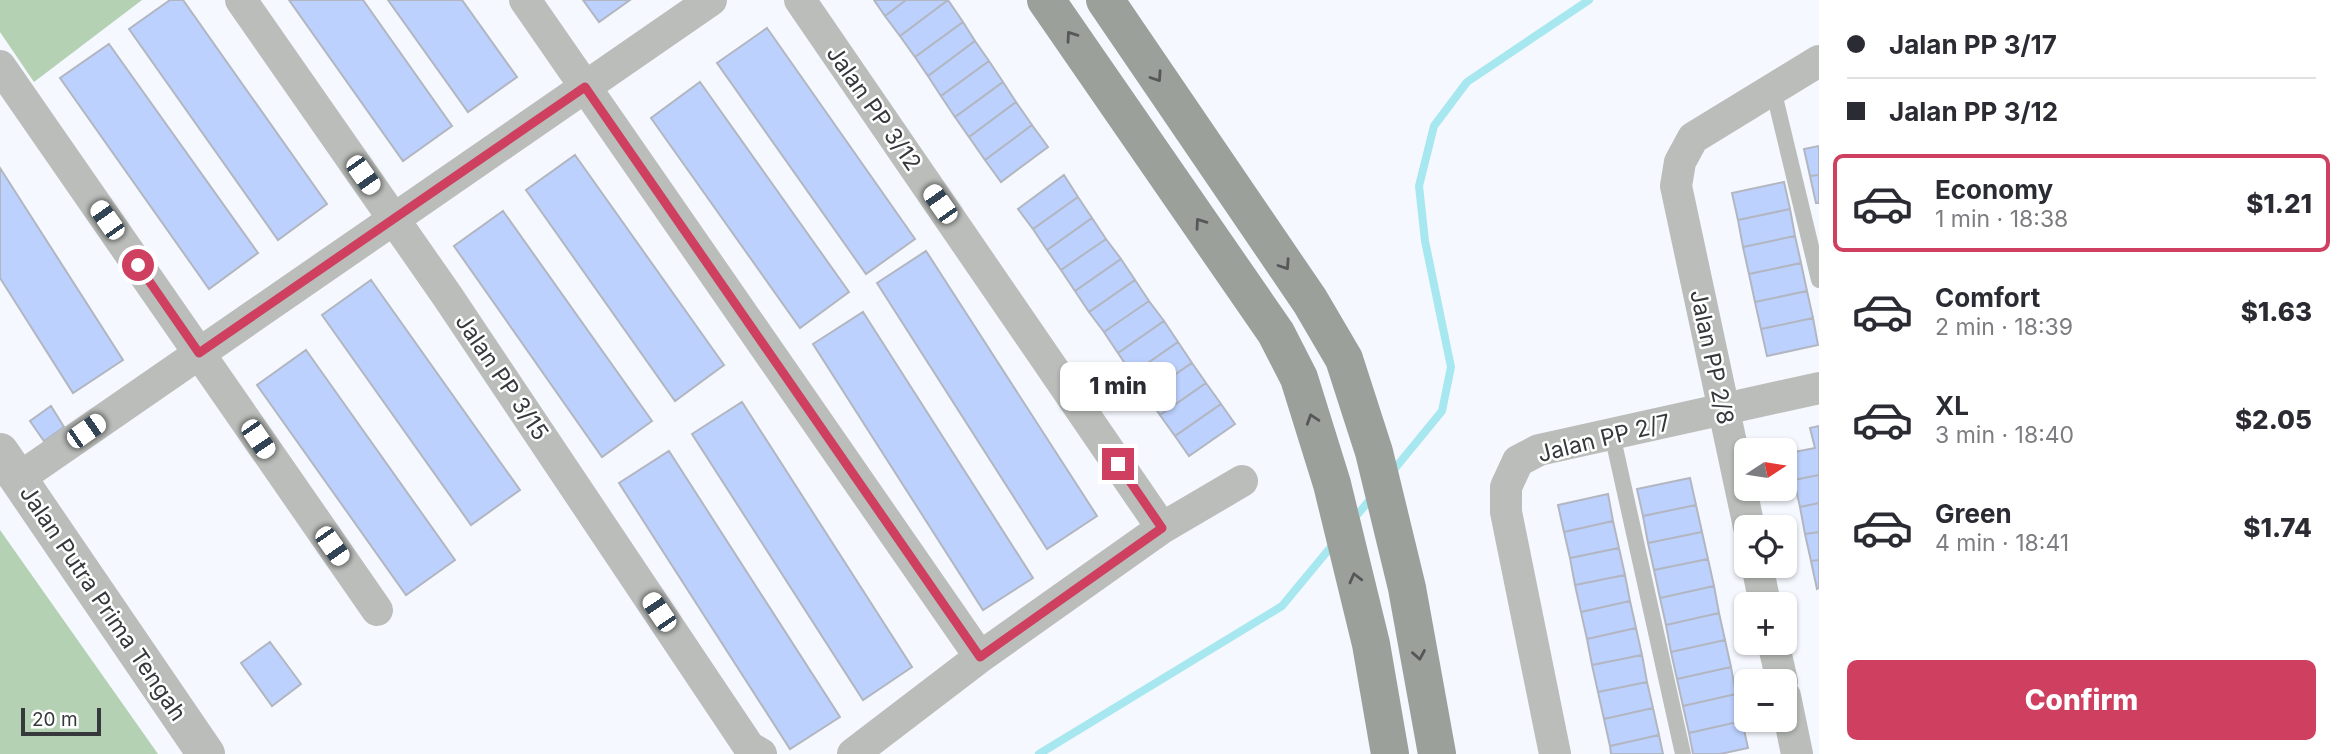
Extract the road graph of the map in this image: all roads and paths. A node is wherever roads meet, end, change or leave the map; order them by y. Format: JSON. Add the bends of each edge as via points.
{"nodes":[{"id":1,"x":241,"y":0,"type":"edge"},
{"id":2,"x":525,"y":0,"type":"edge"},
{"id":3,"x":711,"y":0,"type":"edge"},
{"id":4,"x":800,"y":0,"type":"edge"},
{"id":5,"x":1046,"y":0,"type":"edge"},
{"id":6,"x":1105,"y":0,"type":"edge"},
{"id":7,"x":1819,"y":61,"type":"edge"},
{"id":8,"x":0,"y":66,"type":"edge"},
{"id":9,"x":585,"y":87,"type":"junction"},
{"id":10,"x":1773,"y":89,"type":"junction"},
{"id":11,"x":394,"y":219,"type":"junction"},
{"id":12,"x":1819,"y":280,"type":"edge"},
{"id":13,"x":199,"y":353,"type":"junction"},
{"id":14,"x":1819,"y":388,"type":"edge"},
{"id":15,"x":1724,"y":410,"type":"junction"},
{"id":16,"x":1612,"y":434,"type":"junction"},
{"id":17,"x":9,"y":465,"type":"edge"},
{"id":18,"x":1242,"y":481,"type":"dead end"},
{"id":19,"x":1746,"y":515,"type":"edge"},
{"id":20,"x":1162,"y":528,"type":"junction"},
{"id":21,"x":377,"y":610,"type":"dead end"},
{"id":22,"x":980,"y":657,"type":"junction"},
{"id":23,"x":1792,"y":732,"type":"edge"},
{"id":24,"x":206,"y":754,"type":"edge"},
{"id":25,"x":761,"y":754,"type":"edge"},
{"id":26,"x":853,"y":754,"type":"edge"},
{"id":27,"x":1390,"y":754,"type":"edge"},
{"id":28,"x":1437,"y":754,"type":"edge"},
{"id":29,"x":1555,"y":754,"type":"edge"},
{"id":30,"x":1683,"y":754,"type":"edge"},
{"id":31,"x":1797,"y":754,"type":"edge"}],
"edges":[{"from":1,"to":11,"type":"street","name":"Jalan PP 3/15"},
{"from":2,"to":9,"type":"street"},
{"from":3,"to":9,"type":"street"},
{"from":4,"to":20,"type":"street","name":"Jalan PP 3/12"},
{"from":27,"to":5,"type":"main road","one_way":true,"via":[[1371,644],[1332,484],[1299,378],[1276,333]]},
{"from":6,"to":28,"type":"main road","one_way":true,"via":[[1345,359],[1374,452],[1407,588]]},
{"from":7,"to":10,"type":"street"},
{"from":8,"to":13,"type":"street"},
{"from":9,"to":11,"type":"street"},
{"from":9,"to":22,"type":"street"},
{"from":10,"to":12,"type":"lane"},
{"from":10,"to":15,"type":"street","name":"Jalan PP 2/8","via":[[1693,138],[1680,162],[1676,186]]},
{"from":11,"to":13,"type":"street"},
{"from":11,"to":25,"type":"street","name":"Jalan PP 3/15","via":[[749,747]]},
{"from":13,"to":17,"type":"street"},
{"from":13,"to":21,"type":"street"},
{"from":14,"to":15,"type":"street","name":"Jalan PP 2/7"},
{"from":15,"to":16,"type":"street","name":"Jalan PP 2/7"},
{"from":15,"to":19,"type":"street","name":"Jalan PP 2/8"},
{"from":16,"to":29,"type":"street","name":"Jalan PP 2/7","via":[[1539,450],[1518,461],[1506,487],[1506,512]]},
{"from":16,"to":30,"type":"lane"},
{"from":17,"to":24,"type":"street","name":"Jalan Putra Prima Tengah"},
{"from":18,"to":20,"type":"street"},
{"from":20,"to":22,"type":"street"},
{"from":22,"to":26,"type":"street"},
{"from":23,"to":31,"type":"street"}]}
